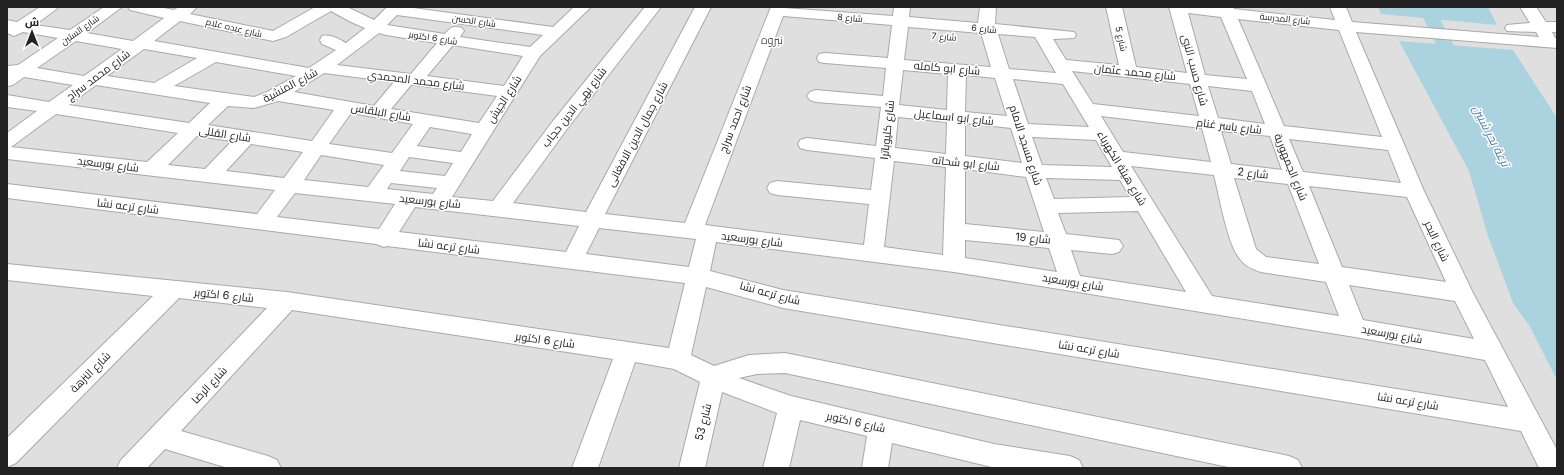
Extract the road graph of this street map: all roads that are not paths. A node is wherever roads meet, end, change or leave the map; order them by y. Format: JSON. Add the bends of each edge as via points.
{"nodes":[{"id":1,"x":51,"y":7,"type":"edge"},
{"id":2,"x":114,"y":7,"type":"edge"},
{"id":3,"x":136,"y":7,"type":"edge"},
{"id":4,"x":335,"y":7,"type":"edge"},
{"id":5,"x":476,"y":7,"type":"edge"},
{"id":6,"x":560,"y":7,"type":"edge"},
{"id":7,"x":652,"y":7,"type":"edge"},
{"id":8,"x":703,"y":7,"type":"edge"},
{"id":9,"x":988,"y":7,"type":"edge"},
{"id":10,"x":1114,"y":7,"type":"edge"},
{"id":11,"x":1177,"y":7,"type":"edge"},
{"id":12,"x":1261,"y":7,"type":"edge"},
{"id":13,"x":1528,"y":7,"type":"edge"},
{"id":14,"x":395,"y":8,"type":"edge"},
{"id":15,"x":582,"y":8,"type":"edge"},
{"id":16,"x":778,"y":9,"type":"edge"},
{"id":17,"x":1227,"y":10,"type":"edge"},
{"id":18,"x":183,"y":11,"type":"edge"},
{"id":19,"x":1342,"y":16,"type":"edge"},
{"id":20,"x":465,"y":20,"type":"junction"},
{"id":21,"x":900,"y":21,"type":"edge"},
{"id":22,"x":376,"y":27,"type":"junction"},
{"id":23,"x":1541,"y":27,"type":"junction"},
{"id":24,"x":1557,"y":27,"type":"edge"},
{"id":25,"x":12,"y":30,"type":"edge"},
{"id":26,"x":555,"y":32,"type":"junction"},
{"id":27,"x":1041,"y":33,"type":"junction"},
{"id":28,"x":1520,"y":34,"type":"junction"},
{"id":29,"x":989,"y":35,"type":"junction"},
{"id":30,"x":1068,"y":35,"type":"dead end"},
{"id":31,"x":72,"y":36,"type":"junction"},
{"id":32,"x":328,"y":40,"type":"dead end"},
{"id":33,"x":448,"y":40,"type":"junction"},
{"id":34,"x":138,"y":45,"type":"junction"},
{"id":35,"x":1555,"y":46,"type":"edge"},
{"id":36,"x":348,"y":50,"type":"junction"},
{"id":37,"x":534,"y":53,"type":"junction"},
{"id":38,"x":213,"y":56,"type":"junction"},
{"id":39,"x":825,"y":58,"type":"dead end"},
{"id":40,"x":894,"y":64,"type":"junction"},
{"id":41,"x":957,"y":69,"type":"junction"},
{"id":42,"x":14,"y":70,"type":"edge"},
{"id":43,"x":318,"y":71,"type":"junction"},
{"id":44,"x":1064,"y":71,"type":"junction"},
{"id":45,"x":1129,"y":72,"type":"junction"},
{"id":46,"x":1002,"y":73,"type":"junction"},
{"id":47,"x":410,"y":79,"type":"junction"},
{"id":48,"x":1197,"y":79,"type":"junction"},
{"id":49,"x":7,"y":81,"type":"edge"},
{"id":50,"x":90,"y":81,"type":"junction"},
{"id":51,"x":1259,"y":86,"type":"junction"},
{"id":52,"x":157,"y":90,"type":"junction"},
{"id":53,"x":509,"y":92,"type":"junction"},
{"id":54,"x":276,"y":95,"type":"junction"},
{"id":55,"x":816,"y":96,"type":"dead end"},
{"id":56,"x":224,"y":99,"type":"junction"},
{"id":57,"x":7,"y":101,"type":"edge"},
{"id":58,"x":347,"y":106,"type":"junction"},
{"id":59,"x":890,"y":106,"type":"junction"},
{"id":60,"x":53,"y":108,"type":"junction"},
{"id":61,"x":1087,"y":109,"type":"junction"},
{"id":62,"x":380,"y":112,"type":"junction"},
{"id":63,"x":956,"y":117,"type":"junction"},
{"id":64,"x":425,"y":120,"type":"junction"},
{"id":65,"x":1210,"y":124,"type":"junction"},
{"id":66,"x":1020,"y":127,"type":"junction"},
{"id":67,"x":193,"y":130,"type":"junction"},
{"id":68,"x":485,"y":130,"type":"junction"},
{"id":69,"x":1277,"y":131,"type":"junction"},
{"id":70,"x":1101,"y":134,"type":"junction"},
{"id":71,"x":246,"y":138,"type":"junction"},
{"id":72,"x":7,"y":142,"type":"edge"},
{"id":73,"x":807,"y":144,"type":"dead end"},
{"id":74,"x":1395,"y":145,"type":"junction"},
{"id":75,"x":316,"y":148,"type":"junction"},
{"id":76,"x":7,"y":153,"type":"edge"},
{"id":77,"x":884,"y":154,"type":"junction"},
{"id":78,"x":1116,"y":158,"type":"junction"},
{"id":79,"x":466,"y":159,"type":"junction"},
{"id":80,"x":395,"y":162,"type":"junction"},
{"id":81,"x":956,"y":162,"type":"junction"},
{"id":82,"x":152,"y":170,"type":"junction"},
{"id":83,"x":1222,"y":170,"type":"junction"},
{"id":84,"x":1034,"y":171,"type":"junction"},
{"id":85,"x":1126,"y":174,"type":"junction"},
{"id":86,"x":210,"y":176,"type":"junction"},
{"id":87,"x":1296,"y":178,"type":"junction"},
{"id":88,"x":451,"y":183,"type":"junction"},
{"id":89,"x":290,"y":185,"type":"junction"},
{"id":90,"x":777,"y":188,"type":"dead end"},
{"id":91,"x":7,"y":191,"type":"edge"},
{"id":92,"x":1414,"y":191,"type":"junction"},
{"id":93,"x":373,"y":195,"type":"junction"},
{"id":94,"x":879,"y":198,"type":"junction"},
{"id":95,"x":409,"y":199,"type":"junction"},
{"id":96,"x":438,"y":202,"type":"junction"},
{"id":97,"x":1144,"y":204,"type":"junction"},
{"id":98,"x":1046,"y":206,"type":"junction"},
{"id":99,"x":498,"y":209,"type":"junction"},
{"id":100,"x":592,"y":220,"type":"junction"},
{"id":101,"x":262,"y":223,"type":"junction"},
{"id":102,"x":955,"y":231,"type":"junction"},
{"id":103,"x":700,"y":232,"type":"junction"},
{"id":104,"x":384,"y":239,"type":"junction"},
{"id":105,"x":1057,"y":240,"type":"junction"},
{"id":106,"x":1112,"y":246,"type":"dead end"},
{"id":107,"x":873,"y":254,"type":"junction"},
{"id":108,"x":572,"y":261,"type":"junction"},
{"id":109,"x":954,"y":264,"type":"junction"},
{"id":110,"x":7,"y":272,"type":"edge"},
{"id":111,"x":1334,"y":274,"type":"junction"},
{"id":112,"x":696,"y":276,"type":"junction"},
{"id":113,"x":1071,"y":282,"type":"junction"},
{"id":114,"x":173,"y":290,"type":"junction"},
{"id":115,"x":1462,"y":293,"type":"junction"},
{"id":116,"x":287,"y":302,"type":"junction"},
{"id":117,"x":1204,"y":303,"type":"junction"},
{"id":118,"x":1355,"y":328,"type":"junction"},
{"id":119,"x":626,"y":352,"type":"junction"},
{"id":120,"x":1492,"y":352,"type":"junction"},
{"id":121,"x":678,"y":360,"type":"junction"},
{"id":122,"x":714,"y":376,"type":"junction"},
{"id":123,"x":791,"y":407,"type":"junction"},
{"id":124,"x":1529,"y":421,"type":"junction"},
{"id":125,"x":881,"y":428,"type":"junction"},
{"id":126,"x":160,"y":436,"type":"junction"},
{"id":127,"x":7,"y":455,"type":"edge"},
{"id":128,"x":993,"y":462,"type":"edge"},
{"id":129,"x":130,"y":468,"type":"edge"},
{"id":130,"x":268,"y":468,"type":"edge"},
{"id":131,"x":585,"y":468,"type":"edge"},
{"id":132,"x":692,"y":468,"type":"edge"},
{"id":133,"x":776,"y":468,"type":"edge"},
{"id":134,"x":875,"y":468,"type":"edge"},
{"id":135,"x":1070,"y":468,"type":"edge"},
{"id":136,"x":1289,"y":468,"type":"edge"},
{"id":137,"x":1553,"y":468,"type":"edge"}],
"edges":[{"from":1,"to":25,"type":"street"},
{"from":2,"to":31,"type":"street","name":"شارع الستين"},
{"from":3,"to":18,"type":"street","name":"شارع عبده علام"},
{"from":4,"to":18,"type":"street","name":"شارع عبده علام","via":[[273,36]]},
{"from":4,"to":22,"type":"street","name":"شارع 6 اكتوبر"},
{"from":5,"to":20,"type":"street"},
{"from":6,"to":15,"type":"street"},
{"from":7,"to":99,"type":"street","name":"شارع بهي الدين حجاب"},
{"from":8,"to":100,"type":"street","name":"شارع جمال الدين الافغانى"},
{"from":9,"to":29,"type":"street","name":"شارع مسجد الامام"},
{"from":10,"to":45,"type":"street","name":"شارع 5"},
{"from":11,"to":17,"type":"street","name":"شارع المدرسة"},
{"from":11,"to":48,"type":"street","name":"شارع حسب النبى"},
{"from":12,"to":19,"type":"street","name":"شارع المدرسة"},
{"from":13,"to":23,"type":"street"},
{"from":14,"to":20,"type":"street","name":"شارع الحسن"},
{"from":14,"to":22,"type":"street","name":"شارع المنشية"},
{"from":15,"to":26,"type":"street","name":"شارع الجيش"},
{"from":16,"to":21,"type":"street","name":"شارع 8"},
{"from":16,"to":103,"type":"street","name":"شارع احمد سراج"},
{"from":17,"to":19,"type":"street","name":"شارع المدرسة"},
{"from":17,"to":51,"type":"street","name":"شارع الجمهورية"},
{"from":18,"to":34,"type":"street","name":"شارع محمد سراج"},
{"from":19,"to":28,"type":"street","via":[[1372,24]]},
{"from":19,"to":74,"type":"street","name":"شارع البحر"},
{"from":20,"to":26,"type":"street","name":"شارع الحسن"},
{"from":20,"to":33,"type":"street"},
{"from":21,"to":29,"type":"street","name":"شارع 7"},
{"from":21,"to":40,"type":"street","name":"شارع كليوباترا"},
{"from":22,"to":33,"type":"street","name":"شارع 6 اكتوبر"},
{"from":22,"to":36,"type":"street","name":"شارع المنشية"},
{"from":23,"to":24,"type":"street"},
{"from":23,"to":28,"type":"street"},
{"from":23,"to":35,"type":"street"},
{"from":25,"to":31,"type":"street","name":"شارع محمد المحمدي"},
{"from":26,"to":37,"type":"street","name":"شارع الجيش"},
{"from":27,"to":29,"type":"street","name":"شارع 6"},
{"from":27,"to":30,"type":"street","name":"شارع 6"},
{"from":27,"to":44,"type":"street","name":"شارع هيئة الكهرباء"},
{"from":28,"to":35,"type":"street"},
{"from":29,"to":46,"type":"street","name":"شارع مسجد الامام"},
{"from":31,"to":34,"type":"street","name":"شارع محمد المحمدي"},
{"from":31,"to":42,"type":"street","name":"شارع الستين"},
{"from":32,"to":36,"type":"street"},
{"from":33,"to":37,"type":"street","name":"شارع 6 اكتوبر"},
{"from":33,"to":47,"type":"street"},
{"from":34,"to":38,"type":"street","name":"شارع محمد المحمدي"},
{"from":34,"to":50,"type":"street","name":"شارع محمد سراج"},
{"from":36,"to":43,"type":"street","name":"شارع المنشية"},
{"from":37,"to":53,"type":"street","name":"شارع الجيش"},
{"from":38,"to":43,"type":"street","name":"شارع محمد المحمدي"},
{"from":38,"to":52,"type":"street"},
{"from":39,"to":40,"type":"street","name":"شارع ابو كامله"},
{"from":40,"to":41,"type":"street","name":"شارع ابو كامله"},
{"from":40,"to":59,"type":"street","name":"شارع كليوباترا"},
{"from":41,"to":46,"type":"street","name":"شارع ابو كامله"},
{"from":41,"to":63,"type":"street"},
{"from":42,"to":49,"type":"street","name":"شارع الستين"},
{"from":42,"to":50,"type":"street","name":"شارع المنشية"},
{"from":43,"to":47,"type":"street","name":"شارع محمد المحمدي"},
{"from":43,"to":54,"type":"street","name":"شارع المنشية"},
{"from":44,"to":45,"type":"street","name":"شارع محمد عثمان"},
{"from":44,"to":46,"type":"street","name":"شارع ابو كامله"},
{"from":44,"to":61,"type":"street","name":"شارع هيئة الكهرباء"},
{"from":45,"to":48,"type":"street","name":"شارع محمد عثمان"},
{"from":46,"to":66,"type":"street","name":"شارع مسجد الامام"},
{"from":47,"to":53,"type":"street","name":"شارع محمد المحمدي"},
{"from":47,"to":62,"type":"street"},
{"from":48,"to":51,"type":"street","name":"شارع محمد عثمان"},
{"from":48,"to":65,"type":"street","name":"شارع حسب النبى"},
{"from":50,"to":52,"type":"street","name":"شارع المنشية"},
{"from":50,"to":60,"type":"street","name":"شارع محمد سراج"},
{"from":51,"to":69,"type":"street","name":"شارع الجمهورية"},
{"from":52,"to":56,"type":"street","name":"شارع المنشية"},
{"from":53,"to":68,"type":"street","name":"شارع الجيش"},
{"from":54,"to":56,"type":"street","name":"شارع المنشية","via":[[254,103]]},
{"from":54,"to":58,"type":"street","name":"شارع البلقاس"},
{"from":55,"to":59,"type":"street","name":"شارع ابو اسماعيل"},
{"from":56,"to":67,"type":"street"},
{"from":57,"to":60,"type":"street","name":"شارع القللى"},
{"from":58,"to":62,"type":"street","name":"شارع البلقاس"},
{"from":58,"to":75,"type":"street"},
{"from":59,"to":63,"type":"street","name":"شارع ابو اسماعيل"},
{"from":59,"to":77,"type":"street","name":"شارع كليوباترا"},
{"from":60,"to":67,"type":"street","name":"شارع القللى"},
{"from":60,"to":72,"type":"street","name":"شارع محمد سراج"},
{"from":61,"to":65,"type":"street","name":"شارع ياسر غنام"},
{"from":61,"to":70,"type":"street","name":"شارع هيئة الكهرباء"},
{"from":62,"to":64,"type":"street","name":"شارع البلقاس"},
{"from":63,"to":66,"type":"street","name":"شارع ابو اسماعيل"},
{"from":63,"to":81,"type":"street"},
{"from":64,"to":68,"type":"street","name":"شارع البلقاس"},
{"from":64,"to":80,"type":"street"},
{"from":65,"to":69,"type":"street","name":"شارع ياسر غنام"},
{"from":65,"to":83,"type":"street","name":"شارع حسب النبى"},
{"from":66,"to":70,"type":"street","name":"شارع ابو اسماعيل"},
{"from":66,"to":84,"type":"street","name":"شارع مسجد الامام"},
{"from":67,"to":71,"type":"street","name":"شارع القللى"},
{"from":67,"to":82,"type":"street"},
{"from":68,"to":79,"type":"street","name":"شارع الجيش"},
{"from":69,"to":74,"type":"street","name":"شارع ياسر غنام"},
{"from":69,"to":87,"type":"street","name":"شارع الجمهورية"},
{"from":70,"to":78,"type":"street","name":"شارع هيئة الكهرباء"},
{"from":71,"to":75,"type":"street","name":"شارع القللى"},
{"from":71,"to":86,"type":"street"},
{"from":73,"to":77,"type":"street","name":"شارع ابو شحاته"},
{"from":74,"to":92,"type":"street","name":"شارع البحر"},
{"from":75,"to":80,"type":"street","name":"شارع القللى"},
{"from":75,"to":89,"type":"street"},
{"from":76,"to":82,"type":"street","name":"شارع بورسعيد"},
{"from":77,"to":81,"type":"street","name":"شارع ابو شحاته"},
{"from":77,"to":94,"type":"street","name":"شارع كليوباترا"},
{"from":78,"to":83,"type":"street","name":"شارع 2"},
{"from":78,"to":85,"type":"street","name":"شارع هيئة الكهرباء"},
{"from":79,"to":80,"type":"street"},
{"from":79,"to":88,"type":"street","name":"شارع الجيش"},
{"from":80,"to":88,"type":"street"},
{"from":80,"to":93,"type":"street"},
{"from":81,"to":84,"type":"street","name":"شارع ابو شحاته"},
{"from":81,"to":102,"type":"street"},
{"from":82,"to":86,"type":"street","name":"شارع بورسعيد"},
{"from":83,"to":87,"type":"street","name":"شارع 2"},
{"from":83,"to":111,"type":"street","name":"شارع حسب النبى","via":[[1244,249],[1248,255],[1261,264]]},
{"from":84,"to":85,"type":"street","name":"شارع ابو شحاته"},
{"from":84,"to":98,"type":"street","name":"شارع مسجد الامام"},
{"from":85,"to":97,"type":"street","name":"شارع هيئة الكهرباء"},
{"from":86,"to":89,"type":"street","name":"شارع بورسعيد"},
{"from":87,"to":92,"type":"street","name":"شارع 2"},
{"from":87,"to":111,"type":"street","name":"شارع الجمهورية"},
{"from":88,"to":96,"type":"street","name":"شارع الجيش"},
{"from":89,"to":93,"type":"street","name":"شارع بورسعيد"},
{"from":89,"to":101,"type":"street"},
{"from":90,"to":94,"type":"street"},
{"from":91,"to":101,"type":"street","name":"شارع ترعه نشا"},
{"from":92,"to":115,"type":"street","name":"شارع البحر"},
{"from":93,"to":95,"type":"street","name":"شارع بورسعيد"},
{"from":94,"to":107,"type":"street","name":"شارع كليوباترا"},
{"from":95,"to":96,"type":"street","name":"شارع بورسعيد"},
{"from":95,"to":104,"type":"street"},
{"from":96,"to":99,"type":"street","name":"شارع بورسعيد"},
{"from":97,"to":98,"type":"street"},
{"from":97,"to":117,"type":"street","name":"شارع هيئة الكهرباء"},
{"from":98,"to":105,"type":"street","name":"شارع مسجد الامام"},
{"from":99,"to":100,"type":"street","name":"شارع بورسعيد"},
{"from":100,"to":103,"type":"street","name":"شارع بورسعيد"},
{"from":100,"to":108,"type":"street","name":"شارع جمال الدين الافغانى"},
{"from":101,"to":104,"type":"street","name":"شارع ترعه نشا"},
{"from":102,"to":105,"type":"street","name":"شارع 19"},
{"from":102,"to":109,"type":"street"},
{"from":103,"to":107,"type":"street","name":"شارع بورسعيد"},
{"from":103,"to":112,"type":"street","name":"شارع احمد سراج"},
{"from":104,"to":108,"type":"street","name":"شارع ترعه نشا"},
{"from":105,"to":106,"type":"street","name":"شارع 19"},
{"from":105,"to":113,"type":"street","name":"شارع مسجد الامام"},
{"from":107,"to":109,"type":"street","name":"شارع بورسعيد"},
{"from":108,"to":112,"type":"street","name":"شارع ترعه نشا"},
{"from":109,"to":113,"type":"street","name":"شارع بورسعيد"},
{"from":110,"to":114,"type":"street","name":"شارع 6 اكتوبر"},
{"from":111,"to":115,"type":"street"},
{"from":111,"to":118,"type":"street","name":"شارع الجمهورية"},
{"from":112,"to":121,"type":"street","name":"شارع احمد سراج"},
{"from":112,"to":124,"type":"street","name":"شارع ترعه نشا","via":[[783,299]]},
{"from":113,"to":117,"type":"street","name":"شارع بورسعيد"},
{"from":114,"to":116,"type":"street","name":"شارع 6 اكتوبر"},
{"from":114,"to":127,"type":"street","name":"شارع النزهة"},
{"from":115,"to":120,"type":"street","name":"شارع البحر"},
{"from":116,"to":119,"type":"street","name":"شارع 6 اكتوبر"},
{"from":116,"to":126,"type":"street","name":"شارع الرضا"},
{"from":117,"to":118,"type":"street","name":"شارع بورسعيد"},
{"from":118,"to":120,"type":"street","name":"شارع بورسعيد"},
{"from":119,"to":121,"type":"street","name":"شارع 6 اكتوبر"},
{"from":119,"to":131,"type":"street"},
{"from":120,"to":124,"type":"street","name":"شارع البحر"},
{"from":121,"to":122,"type":"street","name":"شارع 6 اكتوبر"},
{"from":122,"to":123,"type":"street","name":"شارع 6 اكتوبر","via":[[735,387]]},
{"from":122,"to":132,"type":"street","name":"شارع 53"},
{"from":122,"to":136,"type":"street","via":[[763,362],[785,363]]},
{"from":123,"to":125,"type":"street","name":"شارع 6 اكتوبر"},
{"from":123,"to":133,"type":"street"},
{"from":124,"to":137,"type":"street","name":"شارع البحر"},
{"from":125,"to":128,"type":"street","name":"شارع 6 اكتوبر"},
{"from":125,"to":134,"type":"street"},
{"from":126,"to":129,"type":"street","name":"شارع الرضا"},
{"from":126,"to":130,"type":"street"},
{"from":128,"to":135,"type":"street","name":"شارع 6 اكتوبر"}]}
